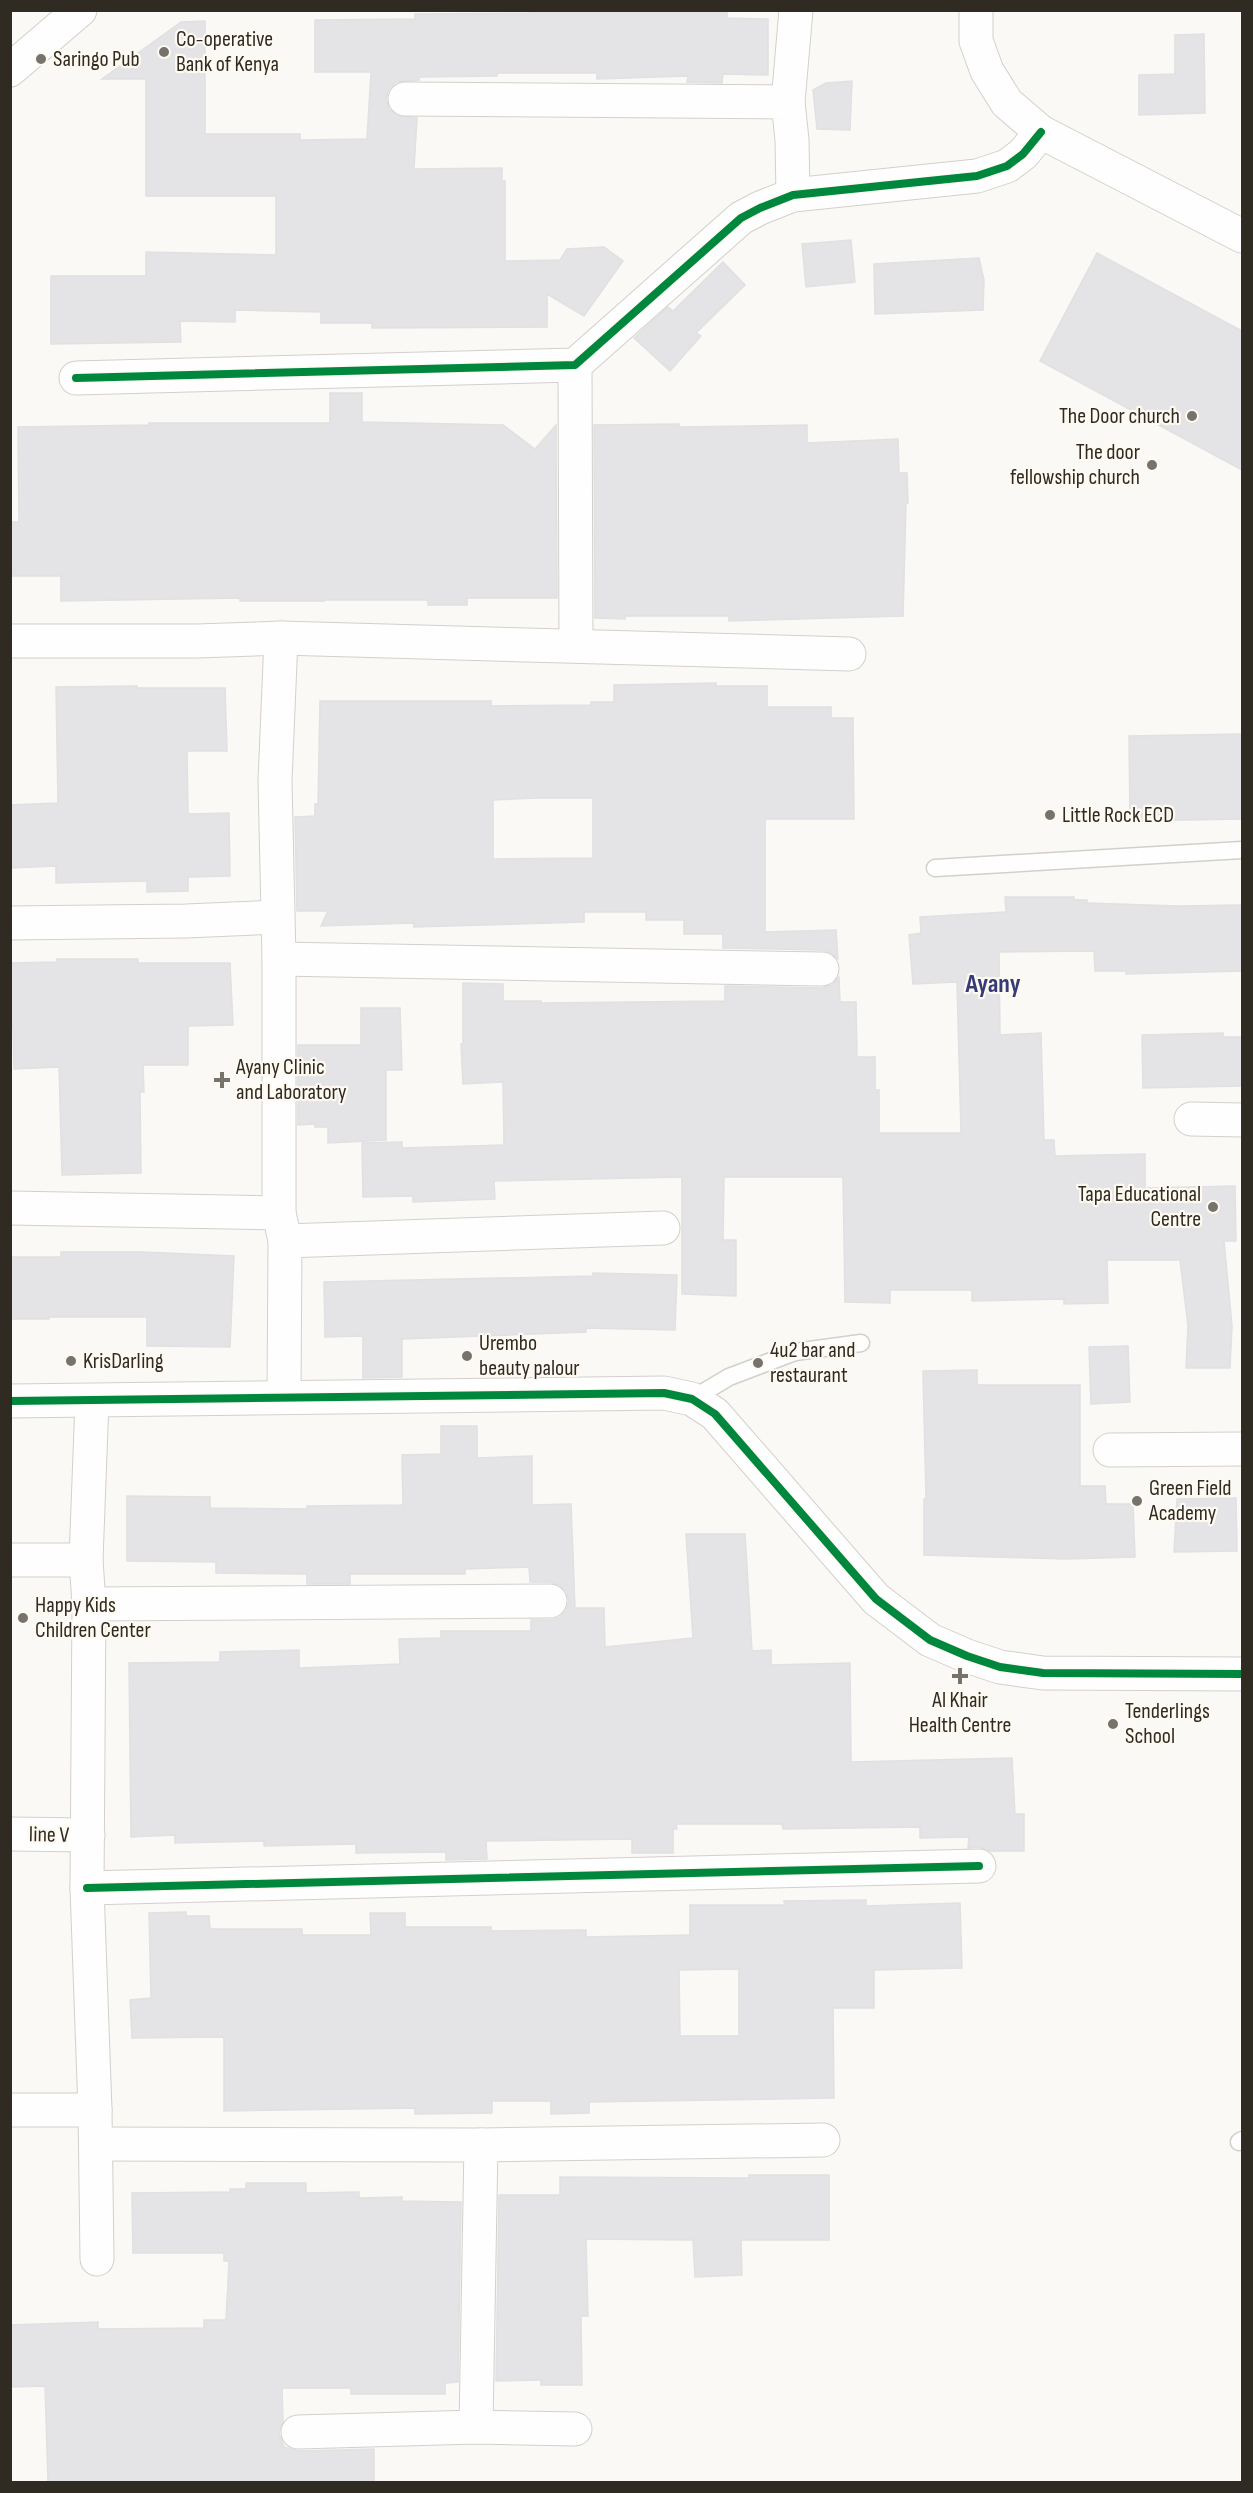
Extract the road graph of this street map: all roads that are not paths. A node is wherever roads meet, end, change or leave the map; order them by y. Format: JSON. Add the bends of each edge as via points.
{"nodes":[{"id":1,"x":80,"y":10,"type":"edge"},
{"id":2,"x":796,"y":10,"type":"edge"},
{"id":3,"x":976,"y":10,"type":"edge"},
{"id":4,"x":10,"y":70,"type":"edge"},
{"id":5,"x":405,"y":99,"type":"dead end"},
{"id":6,"x":788,"y":102,"type":"junction"},
{"id":7,"x":1041,"y":132,"type":"junction"},
{"id":8,"x":793,"y":195,"type":"junction"},
{"id":9,"x":1240,"y":227,"type":"edge"},
{"id":10,"x":575,"y":365,"type":"junction"},
{"id":11,"x":76,"y":378,"type":"dead end"},
{"id":12,"x":281,"y":638,"type":"junction"},
{"id":13,"x":10,"y":641,"type":"edge"},
{"id":14,"x":576,"y":645,"type":"junction"},
{"id":15,"x":849,"y":654,"type":"dead end"},
{"id":16,"x":1242,"y":850,"type":"edge"},
{"id":17,"x":935,"y":868,"type":"dead end"},
{"id":18,"x":278,"y":917,"type":"junction"},
{"id":19,"x":10,"y":923,"type":"edge"},
{"id":20,"x":279,"y":959,"type":"junction"},
{"id":21,"x":822,"y":969,"type":"dead end"},
{"id":22,"x":1191,"y":1119,"type":"dead end"},
{"id":23,"x":1242,"y":1120,"type":"edge"},
{"id":24,"x":10,"y":1208,"type":"edge"},
{"id":25,"x":282,"y":1227,"type":"junction"},
{"id":26,"x":663,"y":1228,"type":"dead end"},
{"id":27,"x":861,"y":1343,"type":"dead end"},
{"id":28,"x":284,"y":1397,"type":"junction"},
{"id":29,"x":692,"y":1399,"type":"junction"},
{"id":30,"x":10,"y":1401,"type":"edge"},
{"id":31,"x":92,"y":1401,"type":"junction"},
{"id":32,"x":1242,"y":1449,"type":"edge"},
{"id":33,"x":1110,"y":1450,"type":"dead end"},
{"id":34,"x":10,"y":1560,"type":"edge"},
{"id":35,"x":86,"y":1560,"type":"junction"},
{"id":36,"x":550,"y":1601,"type":"dead end"},
{"id":37,"x":89,"y":1604,"type":"junction"},
{"id":38,"x":1242,"y":1674,"type":"edge"},
{"id":39,"x":10,"y":1834,"type":"edge"},
{"id":40,"x":88,"y":1835,"type":"junction"},
{"id":41,"x":979,"y":1866,"type":"dead end"},
{"id":42,"x":87,"y":1888,"type":"junction"},
{"id":43,"x":10,"y":2110,"type":"edge"},
{"id":44,"x":95,"y":2110,"type":"junction"},
{"id":45,"x":823,"y":2140,"type":"dead end"},
{"id":46,"x":96,"y":2144,"type":"junction"},
{"id":47,"x":481,"y":2145,"type":"junction"},
{"id":48,"x":97,"y":2259,"type":"dead end"},
{"id":49,"x":476,"y":2427,"type":"junction"},
{"id":50,"x":574,"y":2429,"type":"dead end"},
{"id":51,"x":298,"y":2432,"type":"dead end"}],
"edges":[{"from":1,"to":4,"type":"street"},
{"from":2,"to":6,"type":"street"},
{"from":3,"to":7,"type":"street","via":[[976,41],[987,71],[1007,103]]},
{"from":5,"to":6,"type":"street"},
{"from":6,"to":8,"type":"street"},
{"from":7,"to":8,"type":"street","via":[[1007,166],[977,176]]},
{"from":7,"to":9,"type":"street"},
{"from":8,"to":10,"type":"street","via":[[741,218]]},
{"from":10,"to":11,"type":"street"},
{"from":10,"to":14,"type":"street"},
{"from":12,"to":13,"type":"street"},
{"from":12,"to":14,"type":"street"},
{"from":12,"to":18,"type":"street","via":[[275,781]]},
{"from":14,"to":15,"type":"street"},
{"from":16,"to":17,"type":"lane"},
{"from":18,"to":19,"type":"street"},
{"from":18,"to":20,"type":"street"},
{"from":20,"to":21,"type":"street"},
{"from":20,"to":25,"type":"street"},
{"from":22,"to":23,"type":"street"},
{"from":24,"to":25,"type":"street"},
{"from":25,"to":26,"type":"street"},
{"from":25,"to":28,"type":"street"},
{"from":27,"to":29,"type":"lane","via":[[795,1352],[729,1377]]},
{"from":28,"to":29,"type":"street","via":[[664,1393]]},
{"from":28,"to":31,"type":"street"},
{"from":29,"to":38,"type":"street","via":[[715,1414],[876,1599],[930,1640],[1000,1667],[1043,1673]]},
{"from":30,"to":31,"type":"street"},
{"from":31,"to":35,"type":"street"},
{"from":32,"to":33,"type":"street"},
{"from":34,"to":35,"type":"street"},
{"from":35,"to":37,"type":"street"},
{"from":36,"to":37,"type":"street"},
{"from":37,"to":40,"type":"street"},
{"from":39,"to":40,"type":"street","name":"line V"},
{"from":40,"to":42,"type":"street"},
{"from":41,"to":42,"type":"street"},
{"from":42,"to":44,"type":"street"},
{"from":43,"to":44,"type":"street"},
{"from":44,"to":46,"type":"street"},
{"from":45,"to":47,"type":"street"},
{"from":46,"to":47,"type":"street"},
{"from":46,"to":48,"type":"street"},
{"from":47,"to":49,"type":"street"},
{"from":49,"to":50,"type":"street"},
{"from":49,"to":51,"type":"street"}]}
